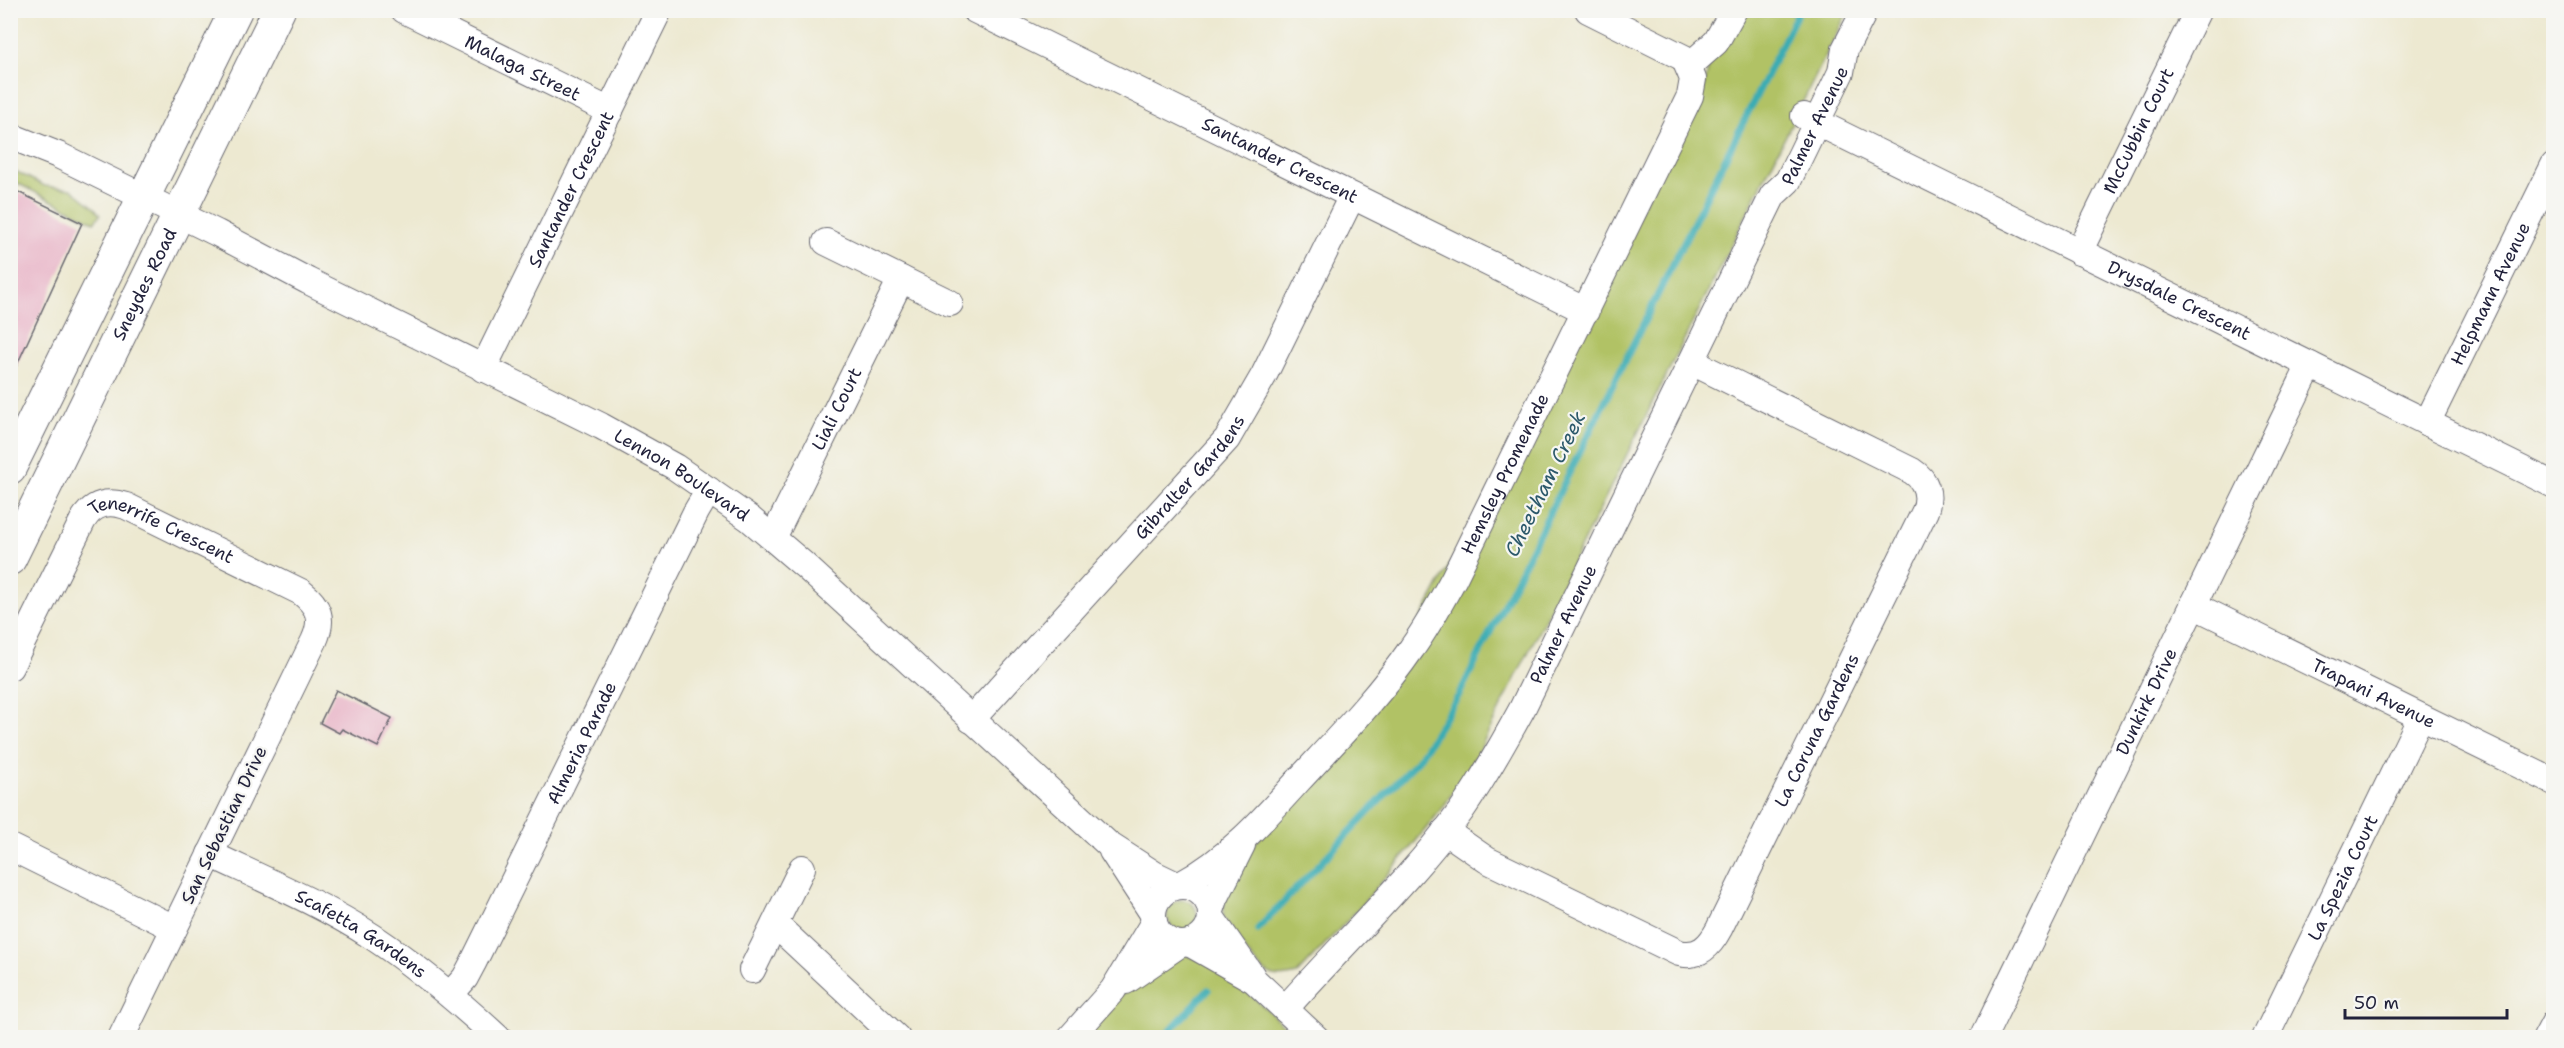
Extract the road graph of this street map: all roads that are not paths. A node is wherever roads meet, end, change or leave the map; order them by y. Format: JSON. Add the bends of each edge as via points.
{"nodes":[{"id":1,"x":236,"y":10,"type":"edge"},
{"id":2,"x":279,"y":10,"type":"edge"},
{"id":3,"x":404,"y":10,"type":"edge"},
{"id":4,"x":659,"y":10,"type":"edge"},
{"id":5,"x":975,"y":10,"type":"edge"},
{"id":6,"x":1588,"y":10,"type":"edge"},
{"id":7,"x":1734,"y":10,"type":"edge"},
{"id":8,"x":1865,"y":10,"type":"edge"},
{"id":9,"x":2198,"y":10,"type":"edge"},
{"id":10,"x":1689,"y":66,"type":"junction"},
{"id":11,"x":610,"y":111,"type":"junction"},
{"id":12,"x":1810,"y":120,"type":"junction"},
{"id":13,"x":10,"y":135,"type":"edge"},
{"id":14,"x":2553,"y":165,"type":"edge"},
{"id":15,"x":1352,"y":195,"type":"junction"},
{"id":16,"x":144,"y":198,"type":"junction"},
{"id":17,"x":178,"y":214,"type":"junction"},
{"id":18,"x":826,"y":242,"type":"dead end"},
{"id":19,"x":2079,"y":252,"type":"junction"},
{"id":20,"x":901,"y":279,"type":"junction"},
{"id":21,"x":950,"y":303,"type":"dead end"},
{"id":22,"x":1586,"y":311,"type":"junction"},
{"id":23,"x":1692,"y":362,"type":"junction"},
{"id":24,"x":2310,"y":366,"type":"junction"},
{"id":25,"x":483,"y":369,"type":"junction"},
{"id":26,"x":2427,"y":423,"type":"junction"},
{"id":27,"x":10,"y":468,"type":"edge"},
{"id":28,"x":2553,"y":485,"type":"edge"},
{"id":29,"x":709,"y":490,"type":"junction"},
{"id":30,"x":773,"y":538,"type":"junction"},
{"id":31,"x":10,"y":559,"type":"edge"},
{"id":32,"x":2193,"y":605,"type":"junction"},
{"id":33,"x":319,"y":612,"type":"joint"},
{"id":34,"x":10,"y":667,"type":"edge"},
{"id":35,"x":2421,"y":717,"type":"junction"},
{"id":36,"x":971,"y":720,"type":"junction"},
{"id":37,"x":2553,"y":782,"type":"edge"},
{"id":38,"x":1445,"y":831,"type":"junction"},
{"id":39,"x":1245,"y":839,"type":"junction"},
{"id":40,"x":1109,"y":845,"type":"junction"},
{"id":41,"x":10,"y":847,"type":"edge"},
{"id":42,"x":210,"y":854,"type":"junction"},
{"id":43,"x":802,"y":868,"type":"dead end"},
{"id":44,"x":1180,"y":886,"type":"junction"},
{"id":45,"x":1211,"y":914,"type":"junction"},
{"id":46,"x":1154,"y":918,"type":"junction"},
{"id":47,"x":775,"y":924,"type":"junction"},
{"id":48,"x":174,"y":928,"type":"junction"},
{"id":49,"x":1184,"y":943,"type":"junction"},
{"id":50,"x":752,"y":970,"type":"dead end"},
{"id":51,"x":1254,"y":980,"type":"junction"},
{"id":52,"x":1113,"y":990,"type":"junction"},
{"id":53,"x":450,"y":995,"type":"junction"},
{"id":54,"x":1285,"y":1009,"type":"junction"},
{"id":55,"x":2553,"y":1023,"type":"edge"},
{"id":56,"x":121,"y":1038,"type":"edge"},
{"id":57,"x":498,"y":1038,"type":"edge"},
{"id":58,"x":897,"y":1038,"type":"edge"},
{"id":59,"x":1070,"y":1038,"type":"edge"},
{"id":60,"x":1316,"y":1038,"type":"edge"},
{"id":61,"x":1983,"y":1038,"type":"edge"},
{"id":62,"x":2265,"y":1038,"type":"edge"},
{"id":63,"x":2546,"y":1038,"type":"edge"}],
"edges":[{"from":1,"to":16,"type":"main road"},
{"from":2,"to":17,"type":"main road","name":"Sneydes Road"},
{"from":3,"to":11,"type":"street","name":"Malaga Street"},
{"from":4,"to":11,"type":"street","name":"Santander Crescent"},
{"from":5,"to":15,"type":"street","name":"Santander Crescent"},
{"from":6,"to":10,"type":"street","via":[[1678,54]]},
{"from":7,"to":10,"type":"street","via":[[1716,42]]},
{"from":8,"to":12,"type":"street","name":"Palmer Avenue","via":[[1845,49],[1829,65]]},
{"from":9,"to":19,"type":"street","name":"McCubbin Court"},
{"from":10,"to":22,"type":"street","name":"Hemsley Promenade","via":[[1694,79],[1690,96]]},
{"from":11,"to":25,"type":"street","name":"Santander Crescent"},
{"from":12,"to":19,"type":"street","name":"Drysdale Crescent"},
{"from":12,"to":23,"type":"street","name":"Palmer Avenue","via":[[1774,180],[1773,195]]},
{"from":13,"to":16,"type":"street","name":"Lennon Boulevard"},
{"from":14,"to":26,"type":"street","name":"Helpmann Avenue"},
{"from":15,"to":22,"type":"street","name":"Santander Crescent"},
{"from":15,"to":36,"type":"street","name":"Gibralter Gardens","via":[[1264,375],[1227,439]]},
{"from":16,"to":17,"type":"street","name":"Lennon Boulevard"},
{"from":16,"to":27,"type":"main road"},
{"from":17,"to":25,"type":"street","name":"Lennon Boulevard"},
{"from":17,"to":31,"type":"main road","name":"Sneydes Road"},
{"from":18,"to":20,"type":"street"},
{"from":19,"to":24,"type":"street","name":"Drysdale Crescent"},
{"from":20,"to":21,"type":"street"},
{"from":20,"to":30,"type":"street","name":"Liali Court"},
{"from":22,"to":39,"type":"street","name":"Hemsley Promenade","via":[[1454,578],[1412,649]]},
{"from":23,"to":38,"type":"street","name":"Palmer Avenue","via":[[1503,744]]},
{"from":23,"to":38,"type":"street","name":"La Coruna Gardens","via":[[1912,471],[1921,478],[1928,495],[1925,511],[1719,929],[1703,950],[1679,953],[1487,860]]},
{"from":24,"to":26,"type":"street","name":"Drysdale Crescent"},
{"from":24,"to":32,"type":"street","name":"Dunkirk Drive"},
{"from":25,"to":29,"type":"street","name":"Lennon Boulevard","via":[[637,445]]},
{"from":26,"to":28,"type":"street","name":"Drysdale Crescent"},
{"from":29,"to":30,"type":"street","name":"Lennon Boulevard"},
{"from":29,"to":53,"type":"street","name":"Almeria Parade","via":[[473,963]]},
{"from":30,"to":36,"type":"street","name":"Lennon Boulevard"},
{"from":32,"to":35,"type":"street","name":"Trapani Avenue"},
{"from":32,"to":61,"type":"street","name":"Dunkirk Drive"},
{"from":33,"to":34,"type":"street","name":"Tenerrife Crescent","via":[[301,592],[126,506],[106,503],[89,511],[83,520]]},
{"from":33,"to":42,"type":"street","name":"San Sebastian Drive","via":[[320,624],[314,641]]},
{"from":35,"to":37,"type":"street","name":"Trapani Avenue"},
{"from":35,"to":62,"type":"street","name":"La Spezia Court"},
{"from":36,"to":40,"type":"street","name":"Lennon Boulevard"},
{"from":38,"to":54,"type":"street","name":"Palmer Avenue"},
{"from":39,"to":44,"type":"street","name":"Hemsley Promenade"},
{"from":39,"to":45,"type":"street","name":"Hemsley Promenade"},
{"from":40,"to":44,"type":"street","name":"Lennon Boulevard"},
{"from":40,"to":46,"type":"street","name":"Lennon Boulevard"},
{"from":41,"to":48,"type":"street"},
{"from":42,"to":48,"type":"street","name":"San Sebastian Drive"},
{"from":42,"to":53,"type":"street","name":"Scafetta Gardens","via":[[346,921]]},
{"from":43,"to":47,"type":"street"},
{"from":44,"to":45,"type":"street","via":[[1202,893]]},
{"from":44,"to":46,"type":"street","via":[[1160,896]]},
{"from":45,"to":49,"type":"street","via":[[1206,932]]},
{"from":45,"to":51,"type":"street"},
{"from":46,"to":49,"type":"street","via":[[1157,930],[1166,938]]},
{"from":46,"to":52,"type":"street"},
{"from":47,"to":50,"type":"street"},
{"from":47,"to":58,"type":"street"},
{"from":48,"to":56,"type":"street","name":"San Sebastian Drive"},
{"from":49,"to":51,"type":"street"},
{"from":49,"to":52,"type":"street"},
{"from":51,"to":54,"type":"street"},
{"from":52,"to":59,"type":"street"},
{"from":53,"to":57,"type":"street","name":"Scafetta Gardens"},
{"from":54,"to":60,"type":"street"},
{"from":55,"to":63,"type":"street"}]}
